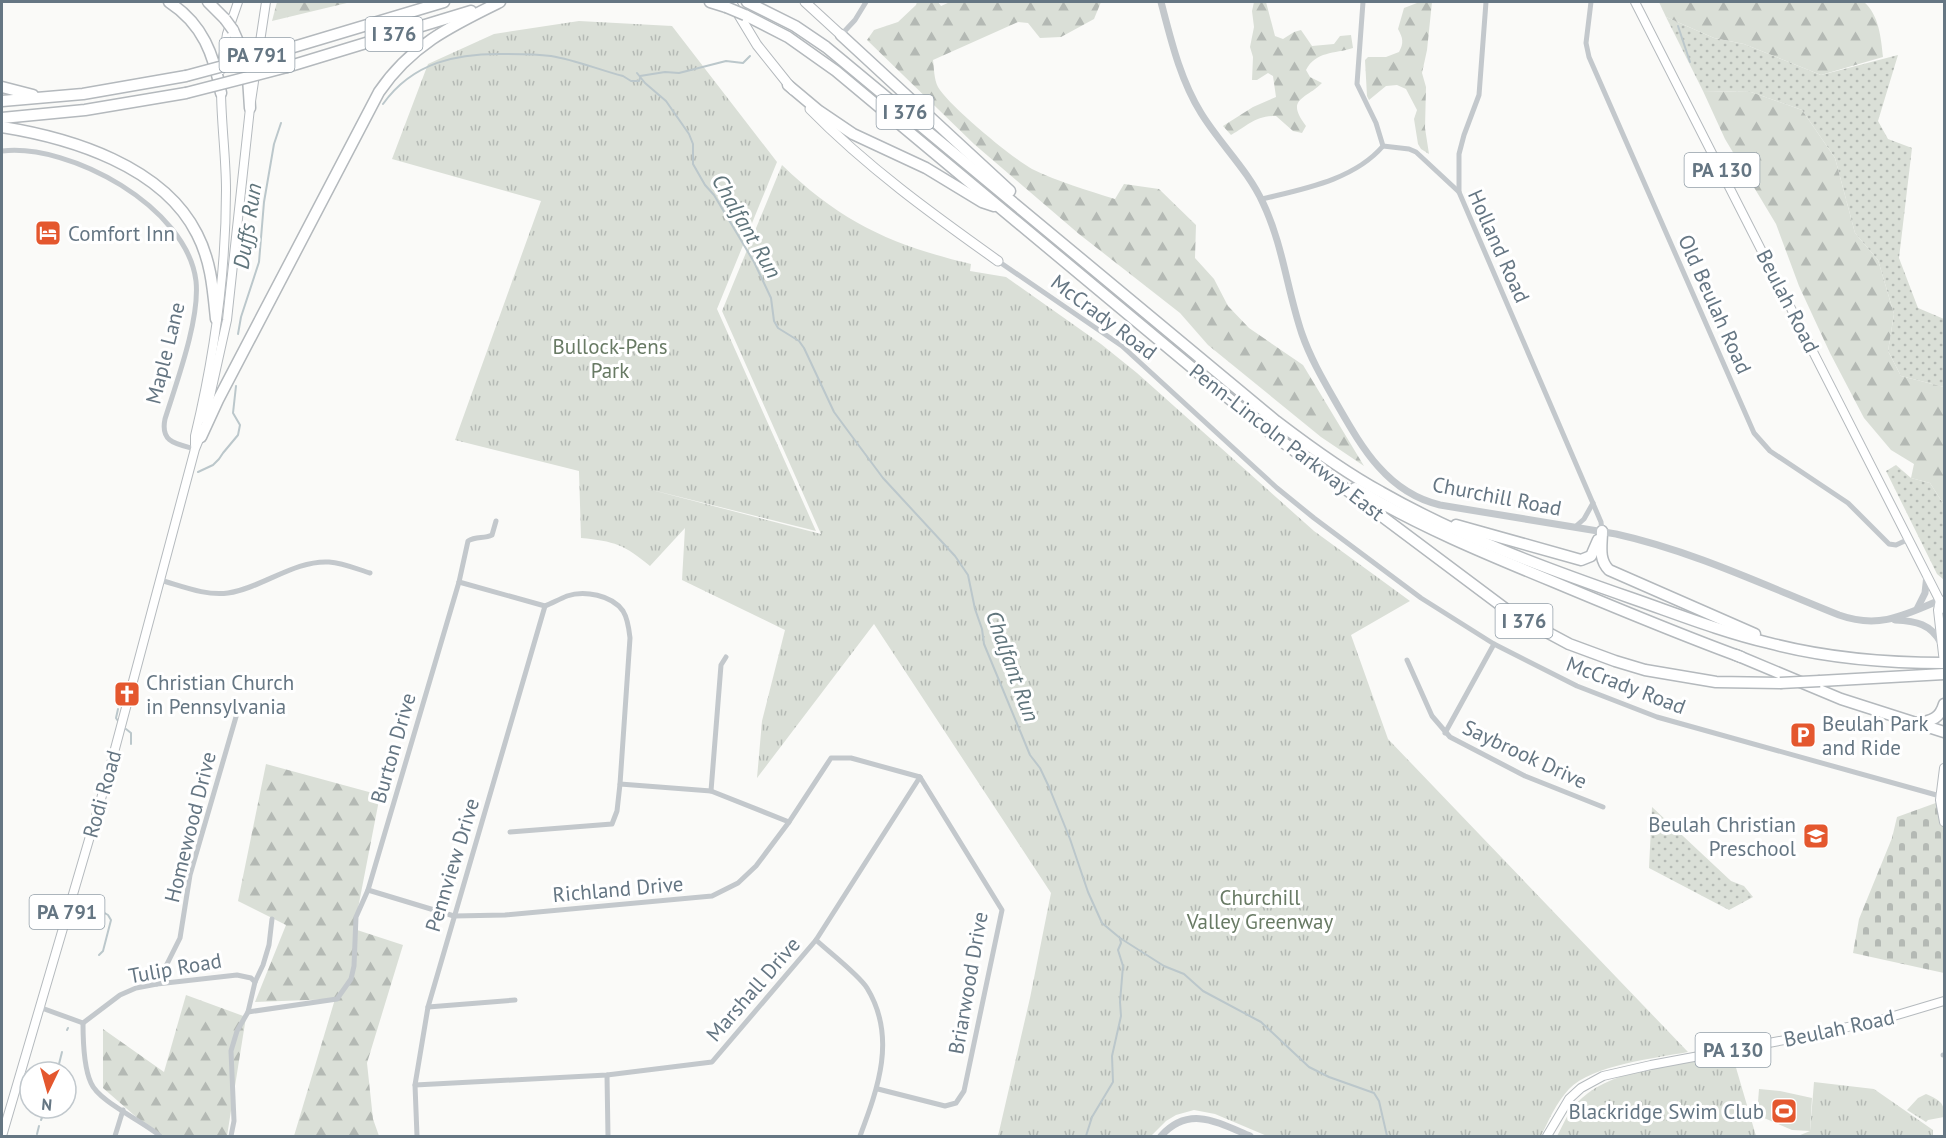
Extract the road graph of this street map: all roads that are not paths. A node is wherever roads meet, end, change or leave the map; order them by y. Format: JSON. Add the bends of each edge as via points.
{"nodes":[{"id":1,"x":169,"y":2,"type":"edge"},
{"id":2,"x":208,"y":2,"type":"edge"},
{"id":3,"x":238,"y":2,"type":"edge"},
{"id":4,"x":266,"y":2,"type":"edge"},
{"id":5,"x":444,"y":2,"type":"edge"},
{"id":6,"x":500,"y":2,"type":"edge"},
{"id":7,"x":710,"y":2,"type":"edge"},
{"id":8,"x":747,"y":2,"type":"edge"},
{"id":9,"x":805,"y":2,"type":"edge"},
{"id":10,"x":866,"y":2,"type":"edge"},
{"id":11,"x":1161,"y":2,"type":"edge"},
{"id":12,"x":1363,"y":2,"type":"edge"},
{"id":13,"x":1486,"y":2,"type":"edge"},
{"id":14,"x":1591,"y":2,"type":"edge"},
{"id":15,"x":1635,"y":2,"type":"edge"},
{"id":16,"x":728,"y":4,"type":"edge"},
{"id":17,"x":842,"y":35,"type":"junction"},
{"id":18,"x":788,"y":85,"type":"junction"},
{"id":19,"x":2,"y":87,"type":"edge"},
{"id":20,"x":221,"y":93,"type":"junction"},
{"id":21,"x":48,"y":98,"type":"junction"},
{"id":22,"x":2,"y":101,"type":"edge"},
{"id":23,"x":250,"y":108,"type":"junction"},
{"id":24,"x":2,"y":118,"type":"edge"},
{"id":25,"x":2,"y":127,"type":"edge"},
{"id":26,"x":1383,"y":146,"type":"junction"},
{"id":27,"x":2,"y":151,"type":"edge"},
{"id":28,"x":1459,"y":192,"type":"junction"},
{"id":29,"x":1262,"y":199,"type":"junction"},
{"id":30,"x":1000,"y":208,"type":"junction"},
{"id":31,"x":1054,"y":236,"type":"junction"},
{"id":32,"x":998,"y":261,"type":"joint"},
{"id":33,"x":216,"y":319,"type":"junction"},
{"id":34,"x":201,"y":437,"type":"junction"},
{"id":35,"x":195,"y":449,"type":"junction"},
{"id":36,"x":1310,"y":462,"type":"junction"},
{"id":37,"x":1593,"y":502,"type":"junction"},
{"id":38,"x":1424,"y":515,"type":"junction"},
{"id":39,"x":496,"y":521,"type":"dead end"},
{"id":40,"x":1575,"y":527,"type":"junction"},
{"id":41,"x":1602,"y":531,"type":"junction"},
{"id":42,"x":1910,"y":539,"type":"junction"},
{"id":43,"x":1548,"y":569,"type":"junction"},
{"id":44,"x":1926,"y":572,"type":"junction"},
{"id":45,"x":370,"y":573,"type":"dead end"},
{"id":46,"x":160,"y":580,"type":"junction"},
{"id":47,"x":459,"y":582,"type":"junction"},
{"id":48,"x":1940,"y":600,"type":"junction"},
{"id":49,"x":545,"y":606,"type":"junction"},
{"id":50,"x":1944,"y":609,"type":"edge"},
{"id":51,"x":1917,"y":610,"type":"junction"},
{"id":52,"x":1890,"y":620,"type":"junction"},
{"id":53,"x":1494,"y":644,"type":"junction"},
{"id":54,"x":1943,"y":647,"type":"junction"},
{"id":55,"x":1788,"y":648,"type":"junction"},
{"id":56,"x":726,"y":657,"type":"dead end"},
{"id":57,"x":1742,"y":657,"type":"junction"},
{"id":58,"x":1407,"y":660,"type":"dead end"},
{"id":59,"x":1944,"y":663,"type":"edge"},
{"id":60,"x":1944,"y":674,"type":"edge"},
{"id":61,"x":1944,"y":704,"type":"edge"},
{"id":62,"x":238,"y":710,"type":"dead end"},
{"id":63,"x":1915,"y":723,"type":"junction"},
{"id":64,"x":1944,"y":732,"type":"edge"},
{"id":65,"x":1445,"y":733,"type":"junction"},
{"id":66,"x":1944,"y":774,"type":"edge"},
{"id":67,"x":920,"y":777,"type":"junction"},
{"id":68,"x":620,"y":784,"type":"junction"},
{"id":69,"x":711,"y":791,"type":"junction"},
{"id":70,"x":1940,"y":796,"type":"junction"},
{"id":71,"x":1603,"y":807,"type":"dead end"},
{"id":72,"x":789,"y":822,"type":"junction"},
{"id":73,"x":1944,"y":822,"type":"edge"},
{"id":74,"x":510,"y":832,"type":"dead end"},
{"id":75,"x":368,"y":890,"type":"junction"},
{"id":76,"x":454,"y":916,"type":"junction"},
{"id":77,"x":272,"y":919,"type":"dead end"},
{"id":78,"x":816,"y":940,"type":"junction"},
{"id":79,"x":255,"y":982,"type":"junction"},
{"id":80,"x":157,"y":984,"type":"junction"},
{"id":81,"x":515,"y":1000,"type":"dead end"},
{"id":82,"x":1944,"y":1001,"type":"edge"},
{"id":83,"x":39,"y":1007,"type":"junction"},
{"id":84,"x":428,"y":1007,"type":"junction"},
{"id":85,"x":248,"y":1012,"type":"junction"},
{"id":86,"x":83,"y":1023,"type":"junction"},
{"id":87,"x":607,"y":1075,"type":"junction"},
{"id":88,"x":415,"y":1085,"type":"junction"},
{"id":89,"x":878,"y":1089,"type":"junction"},
{"id":90,"x":123,"y":1110,"type":"junction"},
{"id":91,"x":2,"y":1137,"type":"edge"},
{"id":92,"x":115,"y":1137,"type":"edge"},
{"id":93,"x":160,"y":1137,"type":"edge"},
{"id":94,"x":231,"y":1137,"type":"edge"},
{"id":95,"x":417,"y":1137,"type":"edge"},
{"id":96,"x":608,"y":1137,"type":"edge"},
{"id":97,"x":860,"y":1137,"type":"edge"},
{"id":98,"x":1161,"y":1137,"type":"edge"},
{"id":99,"x":1250,"y":1137,"type":"edge"},
{"id":100,"x":1547,"y":1137,"type":"edge"}],
"edges":[{"from":1,"to":20,"type":"highway","via":[[189,17],[205,38]]},
{"from":2,"to":23,"type":"highway","bridge":true,"via":[[233,30],[247,62]]},
{"from":3,"to":20,"type":"main road","name":"Rodi Road","number":"PA 791","via":[[224,45]]},
{"from":4,"to":23,"type":"main road","name":"Rodi Road","number":"PA 791"},
{"from":5,"to":21,"type":"highway","number":"I 376","bridge":true,"via":[[186,76]]},
{"from":6,"to":24,"type":"highway","number":"I 376","bridge":true,"via":[[186,93],[85,110]]},
{"from":6,"to":34,"type":"highway","via":[[428,40],[385,83]]},
{"from":7,"to":16,"type":"highway","name":"Penn-Lincoln Parkway East","number":"I 376"},
{"from":8,"to":31,"type":"highway","name":"Penn-Lincoln Parkway East","number":"I 376","via":[[826,47]]},
{"from":9,"to":17,"type":"highway"},
{"from":10,"to":17,"type":"street"},
{"from":11,"to":29,"type":"street","name":"Churchill Road","via":[[1190,93]]},
{"from":12,"to":26,"type":"street","via":[[1357,84]]},
{"from":13,"to":28,"type":"street","via":[[1479,95],[1459,154]]},
{"from":14,"to":42,"type":"street","name":"Old Beulah Road","via":[[1586,44],[1589,57],[1754,433],[1770,452],[1848,503],[1889,544]]},
{"from":15,"to":42,"type":"main road","name":"Beulah Road","number":"PA 130"},
{"from":16,"to":18,"type":"highway"},
{"from":16,"to":30,"type":"highway","name":"Penn-Lincoln Parkway East","number":"I 376","bridge":true,"via":[[818,57]]},
{"from":17,"to":31,"type":"highway"},
{"from":18,"to":30,"type":"highway","via":[[853,134]]},
{"from":18,"to":32,"type":"highway","via":[[886,178]]},
{"from":19,"to":21,"type":"highway"},
{"from":20,"to":33,"type":"main road","name":"Rodi Road","number":"PA 791","via":[[226,190]]},
{"from":21,"to":22,"type":"highway","number":"I 376"},
{"from":23,"to":34,"type":"main road","name":"Rodi Road","number":"PA 791","via":[[226,320]]},
{"from":25,"to":33,"type":"highway","via":[[58,138],[100,153],[136,172],[167,195],[201,242],[211,273]]},
{"from":26,"to":28,"type":"street","name":"Holland Road","via":[[1416,152]]},
{"from":26,"to":29,"type":"street","via":[[1358,168]]},
{"from":27,"to":35,"type":"street","name":"Maple Lane","via":[[36,153],[97,173],[144,201],[178,235],[194,271],[196,300],[164,430],[170,441]]},
{"from":28,"to":37,"type":"street","name":"Holland Road"},
{"from":29,"to":40,"type":"street","name":"Churchill Road","via":[[1276,231],[1309,351],[1356,438],[1383,473],[1404,490],[1434,503]]},
{"from":30,"to":36,"type":"highway","name":"Penn-Lincoln Parkway East","number":"I 376"},
{"from":31,"to":38,"type":"highway","name":"Penn-Lincoln Parkway East","number":"I 376","via":[[1276,421],[1358,479]]},
{"from":32,"to":53,"type":"street","name":"McCrady Road","via":[[1122,346],[1314,518],[1421,598]]},
{"from":33,"to":35,"type":"main road","name":"Rodi Road","number":"PA 791"},
{"from":34,"to":35,"type":"main road","name":"Rodi Road","number":"PA 791"},
{"from":35,"to":46,"type":"main road","name":"Rodi Road","number":"PA 791"},
{"from":36,"to":57,"type":"highway","via":[[1442,535]]},
{"from":36,"to":60,"type":"highway","name":"Penn-Lincoln Parkway East","number":"I 376","bridge":true,"via":[[1499,604],[1563,641],[1615,662],[1716,682],[1780,683]]},
{"from":37,"to":40,"type":"street"},
{"from":37,"to":41,"type":"street","name":"Holland Road"},
{"from":38,"to":41,"type":"highway","via":[[1581,560],[1591,556]]},
{"from":38,"to":43,"type":"highway","name":"Penn-Lincoln Parkway East","number":"I 376"},
{"from":39,"to":47,"type":"street","name":"Burton Drive","via":[[492,535],[468,540]]},
{"from":40,"to":41,"type":"street","name":"Churchill Road"},
{"from":41,"to":52,"type":"street","name":"Churchill Road","via":[[1683,554],[1847,618]]},
{"from":41,"to":55,"type":"highway","via":[[1601,556],[1609,570]]},
{"from":42,"to":44,"type":"main road","name":"Beulah Road","number":"PA 130"},
{"from":43,"to":55,"type":"highway","name":"Penn-Lincoln Parkway East","number":"I 376"},
{"from":43,"to":57,"type":"highway"},
{"from":44,"to":48,"type":"main road","name":"Beulah Road","number":"PA 130"},
{"from":44,"to":51,"type":"street","via":[[1924,597]]},
{"from":45,"to":46,"type":"street","via":[[335,563],[312,563],[224,593],[204,592]]},
{"from":46,"to":83,"type":"main road","name":"Rodi Road","number":"PA 791","via":[[108,775]]},
{"from":47,"to":49,"type":"street"},
{"from":47,"to":75,"type":"street","name":"Burton Drive"},
{"from":48,"to":50,"type":"main road","name":"Beulah Road","number":"PA 130"},
{"from":48,"to":51,"type":"street","name":"Churchill Road"},
{"from":48,"to":54,"type":"main road","name":"Beulah Road","number":"PA 130"},
{"from":49,"to":68,"type":"street","via":[[588,593],[607,598],[622,609],[628,621]]},
{"from":49,"to":76,"type":"street","name":"Pennview Drive"},
{"from":51,"to":52,"type":"street","name":"Churchill Road"},
{"from":52,"to":54,"type":"street","via":[[1923,624],[1934,632]]},
{"from":53,"to":65,"type":"street"},
{"from":53,"to":70,"type":"street","name":"McCrady Road","via":[[1568,682],[1646,714]]},
{"from":54,"to":59,"type":"main road","name":"Beulah Road","number":"PA 130"},
{"from":55,"to":59,"type":"highway","name":"Penn-Lincoln Parkway East","number":"I 376","via":[[1851,658]]},
{"from":56,"to":69,"type":"street","via":[[721,665]]},
{"from":57,"to":63,"type":"highway","via":[[1824,692]]},
{"from":58,"to":65,"type":"street","name":"Saybrook Drive","via":[[1429,711]]},
{"from":61,"to":63,"type":"highway","via":[[1935,719]]},
{"from":62,"to":80,"type":"street","name":"Homewood Drive","via":[[190,875],[180,938]]},
{"from":63,"to":64,"type":"highway"},
{"from":65,"to":71,"type":"street","name":"Saybrook Drive","via":[[1509,768]]},
{"from":66,"to":70,"type":"main road"},
{"from":67,"to":72,"type":"street","name":"Richland Drive","via":[[851,758],[831,758]]},
{"from":67,"to":78,"type":"street","name":"Marshall Drive"},
{"from":67,"to":89,"type":"street","name":"Briarwood Drive","via":[[1002,910],[964,1091],[956,1102],[945,1106]]},
{"from":68,"to":69,"type":"street"},
{"from":68,"to":74,"type":"street","via":[[612,824]]},
{"from":69,"to":72,"type":"street"},
{"from":70,"to":73,"type":"main road"},
{"from":72,"to":76,"type":"street","name":"Richland Drive","via":[[756,866],[738,883],[712,896]]},
{"from":75,"to":76,"type":"street","name":"Richland Drive"},
{"from":75,"to":85,"type":"street","name":"Burton Drive","via":[[356,917],[351,979],[337,999]]},
{"from":76,"to":84,"type":"street","name":"Pennview Drive"},
{"from":77,"to":79,"type":"street","via":[[269,945]]},
{"from":78,"to":87,"type":"street","name":"Marshall Drive","via":[[712,1062]]},
{"from":78,"to":89,"type":"street","via":[[867,987],[880,1018],[883,1061]]},
{"from":79,"to":80,"type":"street","name":"Tulip Road","via":[[237,975]]},
{"from":79,"to":85,"type":"street"},
{"from":80,"to":86,"type":"street","name":"Tulip Road","via":[[120,995]]},
{"from":81,"to":84,"type":"street"},
{"from":82,"to":100,"type":"main road","name":"Beulah Road","number":"PA 130","via":[[1817,1034],[1602,1076],[1569,1099]]},
{"from":83,"to":86,"type":"street"},
{"from":83,"to":91,"type":"main road","name":"Rodi Road","number":"PA 791"},
{"from":84,"to":88,"type":"street","name":"Pennview Drive"},
{"from":85,"to":94,"type":"street","via":[[231,1051]]},
{"from":86,"to":90,"type":"street","via":[[91,1084]]},
{"from":87,"to":88,"type":"street","name":"Marshall Drive"},
{"from":87,"to":96,"type":"street"},
{"from":88,"to":95,"type":"street","name":"Pennview Drive"},
{"from":89,"to":97,"type":"street"},
{"from":90,"to":92,"type":"street"},
{"from":90,"to":93,"type":"street"},
{"from":98,"to":99,"type":"street","via":[[1172,1124],[1194,1118],[1211,1119]]}]}
